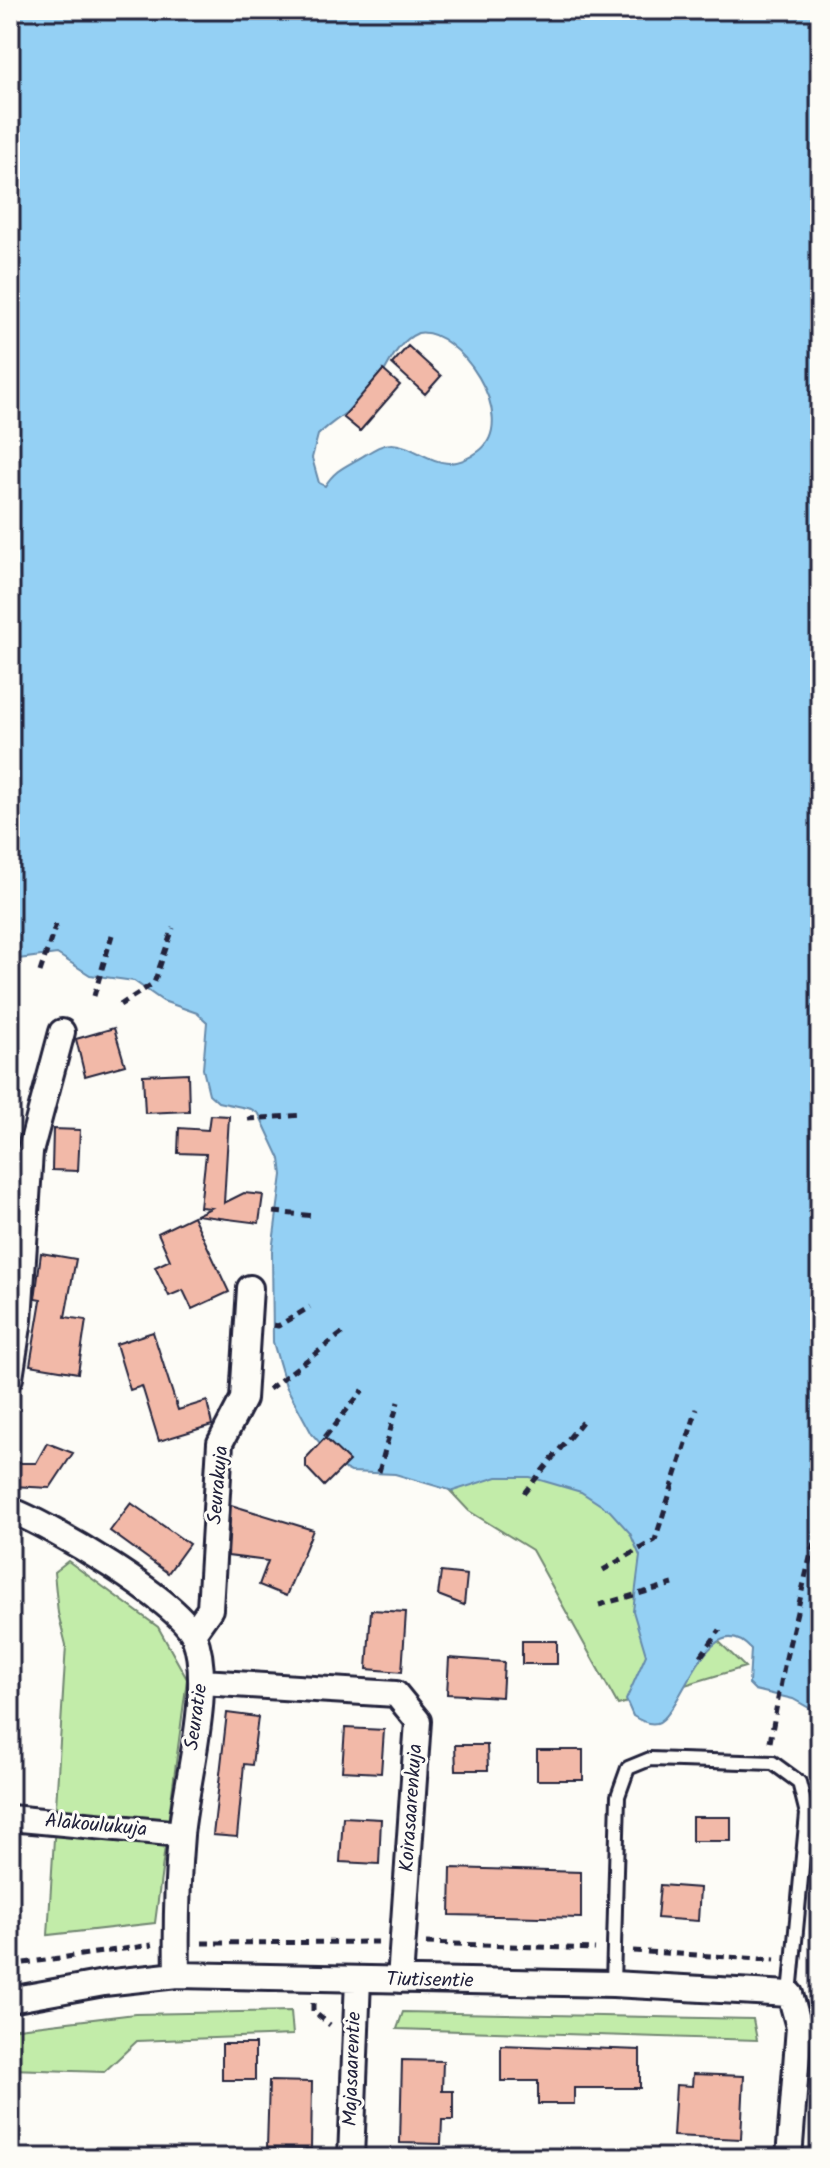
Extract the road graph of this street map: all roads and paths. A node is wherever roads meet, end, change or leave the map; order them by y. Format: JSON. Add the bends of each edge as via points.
{"nodes":[{"id":1,"x":57,"y":921,"type":"dead end"},
{"id":2,"x":173,"y":928,"type":"dead end"},
{"id":3,"x":112,"y":935,"type":"dead end"},
{"id":4,"x":40,"y":972,"type":"dead end"},
{"id":5,"x":94,"y":996,"type":"dead end"},
{"id":6,"x":120,"y":1005,"type":"dead end"},
{"id":7,"x":62,"y":1032,"type":"dead end"},
{"id":8,"x":303,"y":1115,"type":"dead end"},
{"id":9,"x":248,"y":1119,"type":"dead end"},
{"id":10,"x":274,"y":1212,"type":"dead end"},
{"id":11,"x":314,"y":1216,"type":"dead end"},
{"id":12,"x":250,"y":1288,"type":"dead end"},
{"id":13,"x":310,"y":1307,"type":"dead end"},
{"id":14,"x":263,"y":1324,"type":"dead end"},
{"id":15,"x":345,"y":1331,"type":"dead end"},
{"id":16,"x":10,"y":1378,"type":"edge"},
{"id":17,"x":268,"y":1389,"type":"dead end"},
{"id":18,"x":363,"y":1390,"type":"dead end"},
{"id":19,"x":398,"y":1402,"type":"dead end"},
{"id":20,"x":697,"y":1409,"type":"dead end"},
{"id":21,"x":582,"y":1422,"type":"dead end"},
{"id":22,"x":325,"y":1437,"type":"dead end"},
{"id":23,"x":379,"y":1472,"type":"dead end"},
{"id":24,"x":524,"y":1493,"type":"dead end"},
{"id":25,"x":10,"y":1510,"type":"edge"},
{"id":26,"x":820,"y":1516,"type":"edge"},
{"id":27,"x":603,"y":1570,"type":"dead end"},
{"id":28,"x":673,"y":1584,"type":"dead end"},
{"id":29,"x":599,"y":1605,"type":"dead end"},
{"id":30,"x":720,"y":1630,"type":"dead end"},
{"id":31,"x":193,"y":1633,"type":"junction"},
{"id":32,"x":701,"y":1656,"type":"dead end"},
{"id":33,"x":202,"y":1682,"type":"junction"},
{"id":34,"x":770,"y":1742,"type":"dead end"},
{"id":35,"x":10,"y":1818,"type":"edge"},
{"id":36,"x":181,"y":1834,"type":"junction"},
{"id":37,"x":177,"y":1975,"type":"junction"},
{"id":38,"x":358,"y":1979,"type":"junction"},
{"id":39,"x":400,"y":1980,"type":"junction"},
{"id":40,"x":613,"y":1984,"type":"junction"},
{"id":41,"x":790,"y":1994,"type":"junction"},
{"id":42,"x":10,"y":2000,"type":"edge"},
{"id":43,"x":809,"y":2028,"type":"edge"},
{"id":44,"x":351,"y":2158,"type":"edge"},
{"id":45,"x":789,"y":2158,"type":"edge"}],
"edges":[{"from":1,"to":4,"type":"path"},
{"from":2,"to":6,"type":"path","via":[[154,983]]},
{"from":3,"to":5,"type":"path"},
{"from":7,"to":16,"type":"street","via":[[30,1152]]},
{"from":8,"to":9,"type":"path"},
{"from":10,"to":11,"type":"path"},
{"from":12,"to":31,"type":"street","name":"Seurakuja","via":[[243,1399],[220,1443],[210,1609]]},
{"from":13,"to":14,"type":"path","via":[[278,1326]]},
{"from":15,"to":17,"type":"path"},
{"from":18,"to":22,"type":"path"},
{"from":19,"to":23,"type":"path"},
{"from":20,"to":27,"type":"path","via":[[655,1540]]},
{"from":21,"to":24,"type":"path"},
{"from":25,"to":31,"type":"street","via":[[41,1521],[163,1602]]},
{"from":26,"to":34,"type":"path"},
{"from":28,"to":29,"type":"path"},
{"from":30,"to":32,"type":"path"},
{"from":31,"to":33,"type":"street","name":"Seuratie"},
{"from":33,"to":36,"type":"street","name":"Seuratie"},
{"from":33,"to":39,"type":"street","name":"Koirasaarenkuja","via":[[396,1694],[418,1721]]},
{"from":35,"to":36,"type":"street","name":"Alakoulukuja"},
{"from":36,"to":37,"type":"street","name":"Seuratie"},
{"from":37,"to":38,"type":"street","name":"Tiutisentie"},
{"from":37,"to":42,"type":"street","name":"Tiutisentie"},
{"from":38,"to":39,"type":"street","name":"Tiutisentie"},
{"from":38,"to":44,"type":"street","name":"Majasaarentie"},
{"from":39,"to":40,"type":"street","name":"Tiutisentie"},
{"from":40,"to":41,"type":"street","name":"Tiutisentie"},
{"from":40,"to":41,"type":"lane","via":[[618,1796],[628,1768],[650,1759],[773,1763],[799,1782],[807,1814]]},
{"from":41,"to":43,"type":"street"},
{"from":43,"to":45,"type":"street","via":[[797,2055]]}]}
